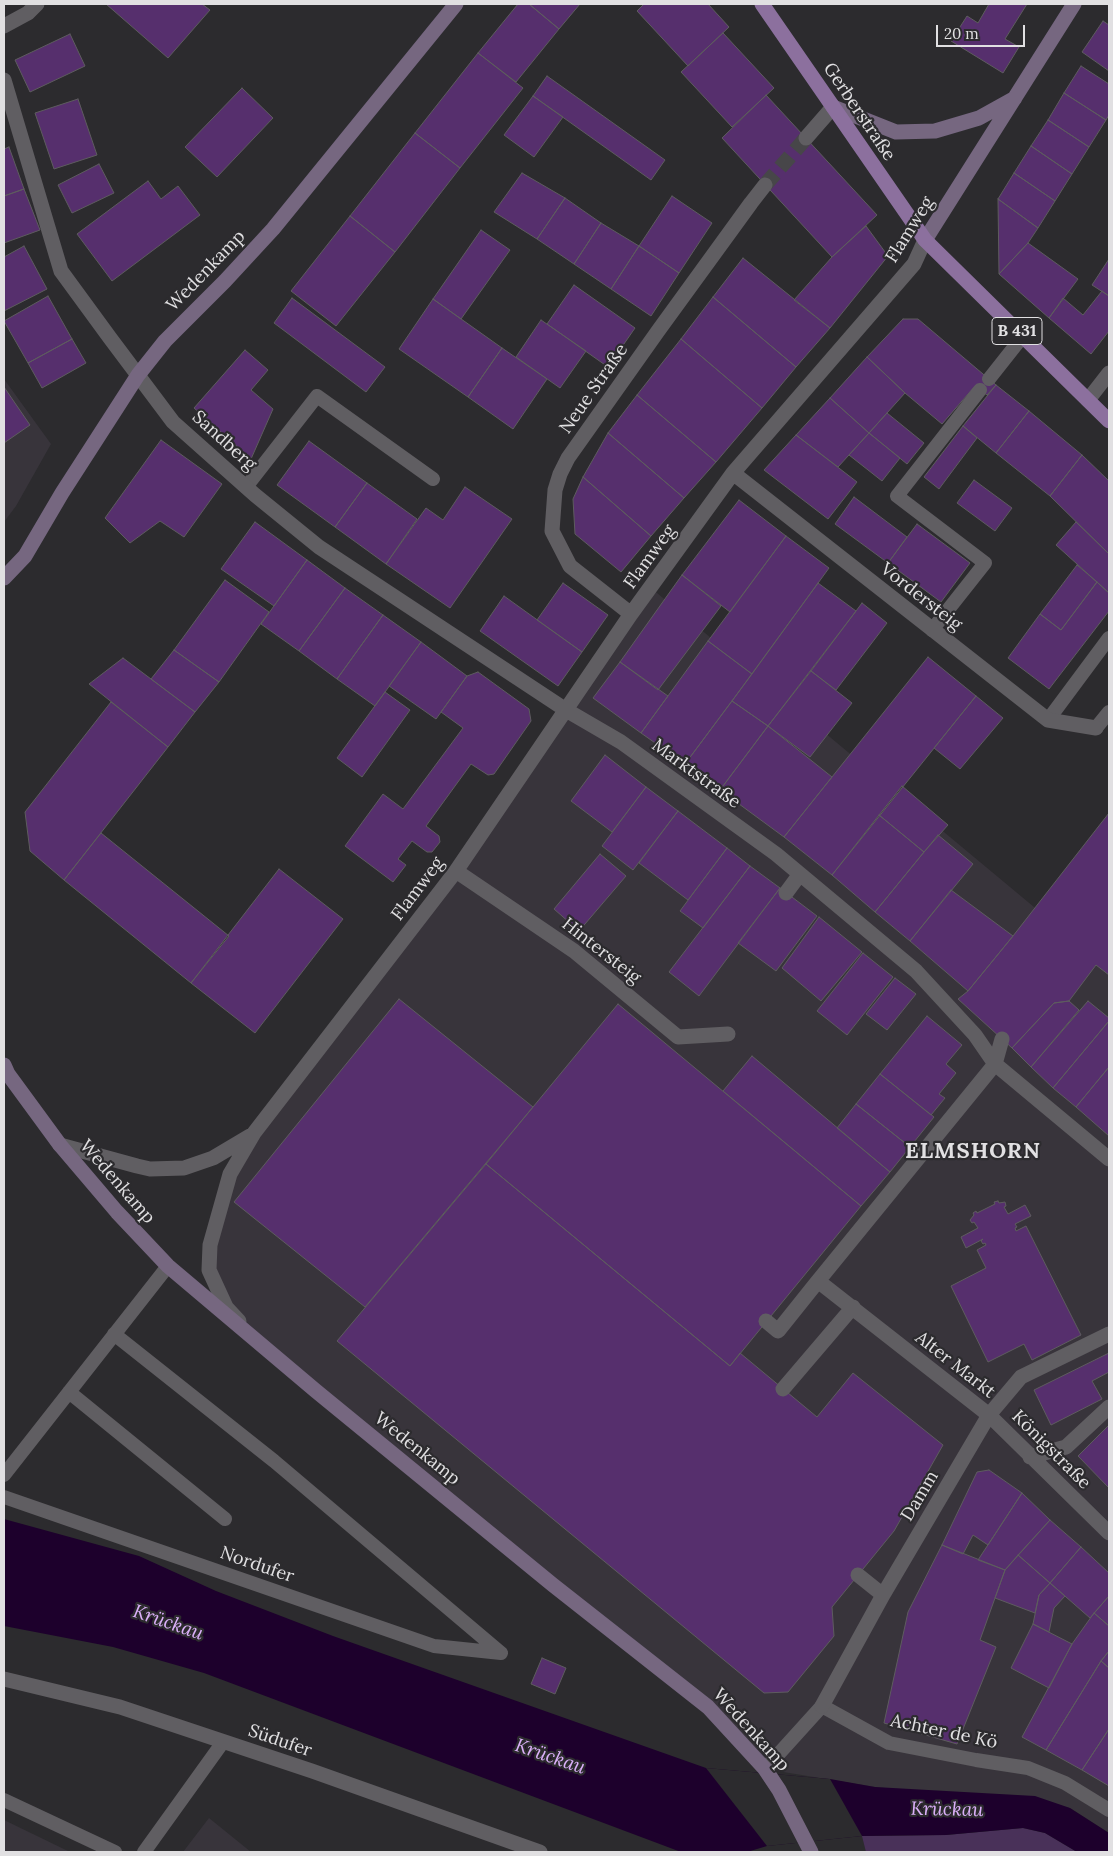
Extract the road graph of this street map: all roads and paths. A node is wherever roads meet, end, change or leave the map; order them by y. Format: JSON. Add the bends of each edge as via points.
{"nodes":[{"id":1,"x":37,"y":4,"type":"edge"},
{"id":2,"x":456,"y":4,"type":"edge"},
{"id":3,"x":762,"y":4,"type":"edge"},
{"id":4,"x":1074,"y":4,"type":"edge"},
{"id":5,"x":4,"y":26,"type":"edge"},
{"id":6,"x":4,"y":80,"type":"edge"},
{"id":7,"x":1016,"y":98,"type":"junction"},
{"id":8,"x":833,"y":107,"type":"junction"},
{"id":9,"x":806,"y":138,"type":"tunnel mouth"},
{"id":10,"x":765,"y":185,"type":"tunnel mouth"},
{"id":11,"x":925,"y":240,"type":"junction"},
{"id":12,"x":1023,"y":336,"type":"junction"},
{"id":13,"x":1109,"y":373,"type":"edge"},
{"id":14,"x":138,"y":374,"type":"junction"},
{"id":15,"x":1088,"y":400,"type":"junction"},
{"id":16,"x":1109,"y":422,"type":"edge"},
{"id":17,"x":733,"y":473,"type":"junction"},
{"id":18,"x":433,"y":479,"type":"dead end"},
{"id":19,"x":246,"y":487,"type":"junction"},
{"id":20,"x":4,"y":578,"type":"edge"},
{"id":21,"x":632,"y":614,"type":"junction"},
{"id":22,"x":932,"y":630,"type":"junction"},
{"id":23,"x":1109,"y":638,"type":"edge"},
{"id":24,"x":566,"y":710,"type":"junction"},
{"id":25,"x":1109,"y":712,"type":"edge"},
{"id":26,"x":1048,"y":720,"type":"junction"},
{"id":27,"x":1103,"y":724,"type":"edge"},
{"id":28,"x":456,"y":871,"type":"junction"},
{"id":29,"x":800,"y":874,"type":"junction"},
{"id":30,"x":786,"y":893,"type":"dead end"},
{"id":31,"x":728,"y":1034,"type":"dead end"},
{"id":32,"x":1002,"y":1039,"type":"dead end"},
{"id":33,"x":995,"y":1064,"type":"junction"},
{"id":34,"x":4,"y":1065,"type":"edge"},
{"id":35,"x":254,"y":1133,"type":"junction"},
{"id":36,"x":60,"y":1145,"type":"junction"},
{"id":37,"x":1109,"y":1159,"type":"edge"},
{"id":38,"x":168,"y":1266,"type":"junction"},
{"id":39,"x":809,"y":1285,"type":"junction"},
{"id":40,"x":853,"y":1307,"type":"junction"},
{"id":41,"x":766,"y":1321,"type":"dead end"},
{"id":42,"x":114,"y":1334,"type":"junction"},
{"id":43,"x":1109,"y":1334,"type":"edge"},
{"id":44,"x":258,"y":1342,"type":"junction"},
{"id":45,"x":783,"y":1389,"type":"dead end"},
{"id":46,"x":69,"y":1392,"type":"junction"},
{"id":47,"x":1109,"y":1407,"type":"edge"},
{"id":48,"x":989,"y":1415,"type":"junction"},
{"id":49,"x":1030,"y":1457,"type":"junction"},
{"id":50,"x":8,"y":1459,"type":"edge"},
{"id":51,"x":4,"y":1475,"type":"edge"},
{"id":52,"x":4,"y":1497,"type":"edge"},
{"id":53,"x":225,"y":1519,"type":"dead end"},
{"id":54,"x":1109,"y":1533,"type":"edge"},
{"id":55,"x":858,"y":1575,"type":"dead end"},
{"id":56,"x":882,"y":1595,"type":"junction"},
{"id":57,"x":4,"y":1679,"type":"edge"},
{"id":58,"x":822,"y":1706,"type":"junction"},
{"id":59,"x":224,"y":1742,"type":"junction"},
{"id":60,"x":765,"y":1769,"type":"junction"},
{"id":61,"x":4,"y":1800,"type":"edge"},
{"id":62,"x":1109,"y":1810,"type":"edge"},
{"id":63,"x":809,"y":1848,"type":"edge"},
{"id":64,"x":115,"y":1852,"type":"edge"},
{"id":65,"x":144,"y":1852,"type":"edge"},
{"id":66,"x":540,"y":1852,"type":"edge"}],
"edges":[{"from":1,"to":5,"type":"street"},
{"from":2,"to":14,"type":"main road","name":"Wedenkamp","via":[[273,228],[165,341]]},
{"from":3,"to":8,"type":"main road","name":"Gerberstraße","number":"B 431"},
{"from":4,"to":7,"type":"main road","name":"Flamweg"},
{"from":6,"to":14,"type":"street","name":"Sandberg","via":[[61,270]]},
{"from":7,"to":8,"type":"main road","via":[[979,118],[935,130],[896,132]]},
{"from":7,"to":11,"type":"main road","name":"Flamweg"},
{"from":8,"to":9,"type":"street"},
{"from":8,"to":11,"type":"main road","name":"Gerberstraße","number":"B 431"},
{"from":10,"to":21,"type":"street","name":"Neue Straße","via":[[568,458],[555,490],[552,531],[570,566]]},
{"from":11,"to":12,"type":"main road","number":"B 431"},
{"from":11,"to":17,"type":"street","name":"Flamweg","via":[[914,264]]},
{"from":12,"to":15,"type":"main road","number":"B 431"},
{"from":12,"to":22,"type":"lane","via":[[897,496],[985,562]]},
{"from":13,"to":15,"type":"street"},
{"from":14,"to":19,"type":"street","name":"Sandberg","via":[[173,422]]},
{"from":14,"to":20,"type":"main road","name":"Wedenkamp","via":[[25,556]]},
{"from":15,"to":16,"type":"main road","number":"B 431"},
{"from":17,"to":21,"type":"street","name":"Flamweg"},
{"from":17,"to":22,"type":"street","name":"Vordersteig"},
{"from":18,"to":19,"type":"lane","via":[[317,396]]},
{"from":19,"to":24,"type":"street","name":"Sandberg","via":[[319,546]]},
{"from":21,"to":24,"type":"street","name":"Flamweg"},
{"from":22,"to":26,"type":"street","name":"Vordersteig"},
{"from":23,"to":26,"type":"lane"},
{"from":24,"to":28,"type":"street","name":"Flamweg"},
{"from":24,"to":29,"type":"street","name":"Marktstraße","via":[[622,742]]},
{"from":25,"to":27,"type":"lane"},
{"from":26,"to":27,"type":"street","name":"Vordersteig"},
{"from":28,"to":31,"type":"street","name":"Hintersteig","via":[[574,951],[678,1037]]},
{"from":28,"to":35,"type":"street","name":"Flamweg"},
{"from":29,"to":30,"type":"street"},
{"from":29,"to":33,"type":"street","name":"Marktstraße","via":[[916,971],[975,1035]]},
{"from":32,"to":33,"type":"street"},
{"from":33,"to":37,"type":"street"},
{"from":33,"to":39,"type":"street","via":[[836,1249]]},
{"from":34,"to":36,"type":"main road","name":"Wedenkamp"},
{"from":35,"to":36,"type":"street","name":"Flamweg","via":[[213,1158],[184,1168],[137,1166]]},
{"from":35,"to":44,"type":"street","name":"Flamweg","via":[[230,1174],[210,1244],[209,1270],[226,1307]]},
{"from":36,"to":38,"type":"main road","name":"Wedenkamp"},
{"from":38,"to":42,"type":"lane"},
{"from":38,"to":44,"type":"main road","name":"Wedenkamp"},
{"from":39,"to":40,"type":"street","name":"Alter Markt"},
{"from":39,"to":41,"type":"street","via":[[778,1331]]},
{"from":40,"to":45,"type":"street"},
{"from":40,"to":48,"type":"street","name":"Alter Markt"},
{"from":42,"to":46,"type":"lane"},
{"from":42,"to":52,"type":"lane","name":"Nordufer","via":[[274,1461],[501,1653],[434,1646]]},
{"from":43,"to":48,"type":"street","name":"Alter Markt","via":[[1021,1377]]},
{"from":44,"to":60,"type":"main road","name":"Wedenkamp","via":[[546,1579],[708,1707]]},
{"from":46,"to":50,"type":"lane"},
{"from":46,"to":53,"type":"lane"},
{"from":47,"to":49,"type":"street","via":[[1066,1447]]},
{"from":48,"to":49,"type":"street","name":"Königstraße"},
{"from":48,"to":56,"type":"street","name":"Damm"},
{"from":49,"to":54,"type":"street","name":"Königstraße"},
{"from":50,"to":51,"type":"lane"},
{"from":55,"to":56,"type":"street"},
{"from":56,"to":58,"type":"street","name":"Damm"},
{"from":57,"to":59,"type":"street","name":"Südufer","via":[[120,1707]]},
{"from":58,"to":60,"type":"lane"},
{"from":58,"to":62,"type":"lane","name":"Achter de Kö","via":[[889,1743],[1028,1768],[1065,1783]]},
{"from":59,"to":65,"type":"lane"},
{"from":59,"to":66,"type":"street","name":"Südufer"},
{"from":60,"to":63,"type":"main road","name":"Wedenkamp"},
{"from":61,"to":64,"type":"lane"}]}
